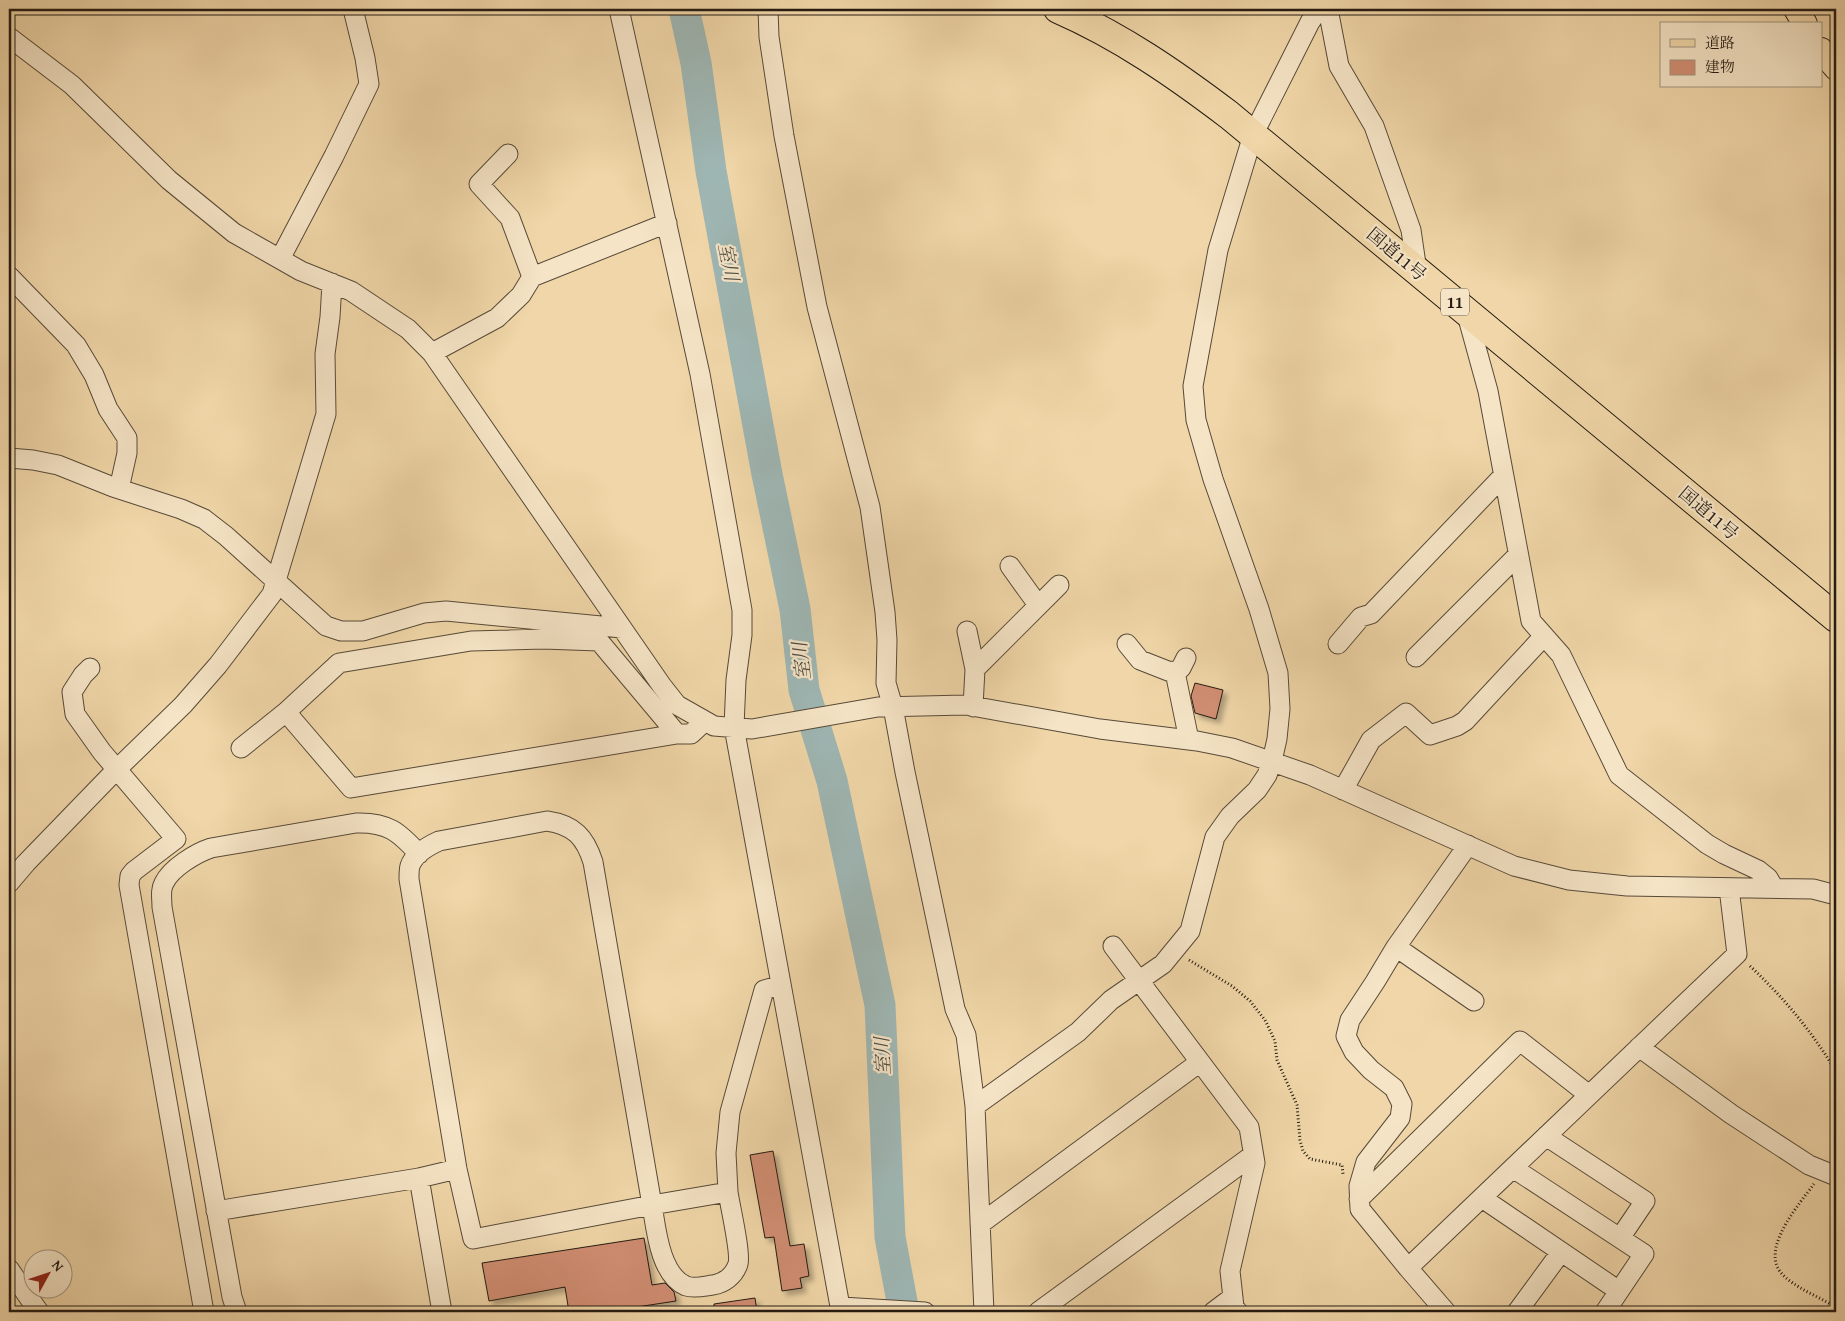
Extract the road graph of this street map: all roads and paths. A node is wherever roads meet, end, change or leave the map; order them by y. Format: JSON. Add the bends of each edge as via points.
{"nodes":[{"id":1,"x":353,"y":9,"type":"edge"},
{"id":2,"x":619,"y":9,"type":"edge"},
{"id":3,"x":768,"y":9,"type":"edge"},
{"id":4,"x":1058,"y":9,"type":"edge"},
{"id":5,"x":1319,"y":9,"type":"edge"},
{"id":6,"x":1328,"y":9,"type":"edge"},
{"id":7,"x":1796,"y":9,"type":"edge"},
{"id":8,"x":1804,"y":22,"type":"edge"},
{"id":9,"x":9,"y":37,"type":"edge"},
{"id":10,"x":1822,"y":51,"type":"edge"},
{"id":11,"x":1836,"y":68,"type":"edge"},
{"id":12,"x":1253,"y":135,"type":"junction"},
{"id":13,"x":508,"y":154,"type":"dead end"},
{"id":14,"x":667,"y":223,"type":"junction"},
{"id":15,"x":280,"y":259,"type":"junction"},
{"id":16,"x":1417,"y":271,"type":"junction"},
{"id":17,"x":9,"y":276,"type":"edge"},
{"id":18,"x":532,"y":277,"type":"junction"},
{"id":19,"x":332,"y":283,"type":"junction"},
{"id":20,"x":1466,"y":311,"type":"junction"},
{"id":21,"x":432,"y":352,"type":"junction"},
{"id":22,"x":9,"y":458,"type":"edge"},
{"id":23,"x":1503,"y":476,"type":"junction"},
{"id":24,"x":119,"y":489,"type":"junction"},
{"id":25,"x":1518,"y":555,"type":"junction"},
{"id":26,"x":1010,"y":566,"type":"dead end"},
{"id":27,"x":276,"y":581,"type":"junction"},
{"id":28,"x":1059,"y":585,"type":"dead end"},
{"id":29,"x":1038,"y":605,"type":"junction"},
{"id":30,"x":1836,"y":618,"type":"edge"},
{"id":31,"x":622,"y":628,"type":"junction"},
{"id":32,"x":967,"y":631,"type":"dead end"},
{"id":33,"x":1544,"y":636,"type":"junction"},
{"id":34,"x":1127,"y":644,"type":"dead end"},
{"id":35,"x":1338,"y":644,"type":"dead end"},
{"id":36,"x":1416,"y":657,"type":"dead end"},
{"id":37,"x":90,"y":668,"type":"dead end"},
{"id":38,"x":975,"y":668,"type":"junction"},
{"id":39,"x":886,"y":707,"type":"junction"},
{"id":40,"x":973,"y":707,"type":"junction"},
{"id":41,"x":286,"y":712,"type":"junction"},
{"id":42,"x":705,"y":721,"type":"junction"},
{"id":43,"x":743,"y":728,"type":"junction"},
{"id":44,"x":676,"y":734,"type":"junction"},
{"id":45,"x":1189,"y":740,"type":"junction"},
{"id":46,"x":241,"y":748,"type":"dead end"},
{"id":47,"x":1272,"y":761,"type":"junction"},
{"id":48,"x":117,"y":769,"type":"junction"},
{"id":49,"x":1343,"y":790,"type":"junction"},
{"id":50,"x":1468,"y":845,"type":"junction"},
{"id":51,"x":418,"y":854,"type":"junction"},
{"id":52,"x":9,"y":883,"type":"edge"},
{"id":53,"x":1729,"y":888,"type":"junction"},
{"id":54,"x":1774,"y":888,"type":"junction"},
{"id":55,"x":1836,"y":895,"type":"edge"},
{"id":56,"x":1112,"y":946,"type":"dead end"},
{"id":57,"x":1396,"y":947,"type":"junction"},
{"id":58,"x":1173,"y":951,"type":"junction"},
{"id":59,"x":1737,"y":954,"type":"junction"},
{"id":60,"x":1139,"y":980,"type":"junction"},
{"id":61,"x":781,"y":985,"type":"junction"},
{"id":62,"x":1474,"y":1001,"type":"dead end"},
{"id":63,"x":1640,"y":1047,"type":"junction"},
{"id":64,"x":1200,"y":1062,"type":"junction"},
{"id":65,"x":1832,"y":1065,"type":"dead end"},
{"id":66,"x":1589,"y":1095,"type":"junction"},
{"id":67,"x":975,"y":1106,"type":"junction"},
{"id":68,"x":1546,"y":1136,"type":"junction"},
{"id":69,"x":1253,"y":1155,"type":"junction"},
{"id":70,"x":1513,"y":1168,"type":"junction"},
{"id":71,"x":457,"y":1169,"type":"junction"},
{"id":72,"x":1830,"y":1173,"type":"edge"},
{"id":73,"x":1343,"y":1174,"type":"dead end"},
{"id":74,"x":419,"y":1178,"type":"junction"},
{"id":75,"x":728,"y":1192,"type":"junction"},
{"id":76,"x":1482,"y":1198,"type":"junction"},
{"id":77,"x":1359,"y":1199,"type":"junction"},
{"id":78,"x":652,"y":1204,"type":"junction"},
{"id":79,"x":216,"y":1210,"type":"junction"},
{"id":80,"x":980,"y":1224,"type":"junction"},
{"id":81,"x":1620,"y":1238,"type":"junction"},
{"id":82,"x":1561,"y":1252,"type":"junction"},
{"id":83,"x":1408,"y":1268,"type":"junction"},
{"id":84,"x":9,"y":1269,"type":"edge"},
{"id":85,"x":1620,"y":1291,"type":"junction"},
{"id":86,"x":1235,"y":1305,"type":"edge"},
{"id":87,"x":1836,"y":1308,"type":"edge"},
{"id":88,"x":847,"y":1309,"type":"edge"},
{"id":89,"x":1436,"y":1309,"type":"edge"},
{"id":90,"x":39,"y":1312,"type":"edge"},
{"id":91,"x":204,"y":1312,"type":"edge"},
{"id":92,"x":237,"y":1312,"type":"edge"},
{"id":93,"x":442,"y":1312,"type":"edge"},
{"id":94,"x":925,"y":1312,"type":"edge"},
{"id":95,"x":984,"y":1312,"type":"edge"},
{"id":96,"x":1038,"y":1312,"type":"edge"},
{"id":97,"x":1213,"y":1312,"type":"edge"},
{"id":98,"x":1517,"y":1312,"type":"edge"},
{"id":99,"x":1605,"y":1312,"type":"edge"}],
"edges":[{"from":1,"to":15,"type":"street","via":[[369,84]]},
{"from":2,"to":14,"type":"street"},
{"from":3,"to":39,"type":"street","via":[[769,37],[784,136],[816,307],[870,507],[886,631]]},
{"from":4,"to":12,"type":"highway","name":"国道11号","number":"11","via":[[1125,43],[1180,78]]},
{"from":5,"to":12,"type":"street"},
{"from":6,"to":16,"type":"street","via":[[1339,66],[1374,126],[1411,230]]},
{"from":7,"to":8,"type":"main road"},
{"from":9,"to":15,"type":"street","via":[[72,85],[169,180],[234,233]]},
{"from":10,"to":11,"type":"main road"},
{"from":12,"to":16,"type":"highway","name":"国道11号","number":"11"},
{"from":12,"to":47,"type":"street","via":[[1218,250],[1193,386],[1196,420],[1210,471],[1278,673],[1280,709]]},
{"from":13,"to":18,"type":"street","via":[[479,184],[510,218]]},
{"from":14,"to":18,"type":"street"},
{"from":14,"to":43,"type":"street","via":[[700,374],[742,610],[736,680]]},
{"from":15,"to":19,"type":"street"},
{"from":16,"to":20,"type":"highway","name":"国道11号","number":"11"},
{"from":17,"to":24,"type":"street","via":[[76,345],[94,375],[108,409],[127,438]]},
{"from":18,"to":21,"type":"street","via":[[521,295],[497,318]]},
{"from":19,"to":21,"type":"street","via":[[351,291],[408,329]]},
{"from":19,"to":27,"type":"street","via":[[325,354],[326,414]]},
{"from":20,"to":23,"type":"street","via":[[1488,392]]},
{"from":20,"to":30,"type":"highway","name":"国道11号","number":"11"},
{"from":21,"to":31,"type":"street"},
{"from":22,"to":24,"type":"street","via":[[58,465]]},
{"from":23,"to":25,"type":"street"},
{"from":23,"to":35,"type":"street","via":[[1371,614],[1361,617]]},
{"from":24,"to":27,"type":"street","via":[[204,519]]},
{"from":25,"to":33,"type":"street","via":[[1531,621]]},
{"from":25,"to":36,"type":"street"},
{"from":26,"to":29,"type":"street"},
{"from":27,"to":31,"type":"street","via":[[326,626],[341,631],[363,631],[424,613],[446,612]]},
{"from":27,"to":48,"type":"street","via":[[272,594],[218,665],[183,705]]},
{"from":28,"to":29,"type":"street"},
{"from":29,"to":38,"type":"street"},
{"from":31,"to":42,"type":"street","via":[[678,705]]},
{"from":32,"to":38,"type":"street"},
{"from":33,"to":49,"type":"street","via":[[1457,726],[1430,734],[1406,713],[1371,740]]},
{"from":33,"to":54,"type":"street","via":[[1565,662],[1619,775],[1707,844],[1758,870]]},
{"from":34,"to":45,"type":"street","via":[[1140,660],[1168,672],[1180,665]]},
{"from":37,"to":48,"type":"street","via":[[72,692],[75,714]]},
{"from":38,"to":40,"type":"street"},
{"from":39,"to":40,"type":"street","via":[[944,704]]},
{"from":39,"to":43,"type":"street"},
{"from":39,"to":67,"type":"street","via":[[905,772],[955,1009],[966,1035]]},
{"from":40,"to":45,"type":"street","via":[[1100,729]]},
{"from":41,"to":44,"type":"street","via":[[351,788]]},
{"from":41,"to":44,"type":"street","via":[[339,663],[471,641],[599,641]]},
{"from":41,"to":46,"type":"street"},
{"from":42,"to":43,"type":"street","via":[[714,726]]},
{"from":42,"to":44,"type":"street","via":[[691,734]]},
{"from":43,"to":61,"type":"street"},
{"from":45,"to":47,"type":"street","via":[[1232,748]]},
{"from":47,"to":49,"type":"street"},
{"from":47,"to":58,"type":"street","via":[[1257,790],[1230,816],[1215,837],[1190,931]]},
{"from":48,"to":52,"type":"street"},
{"from":48,"to":91,"type":"street","via":[[176,839],[134,871],[128,885]]},
{"from":49,"to":50,"type":"street"},
{"from":50,"to":53,"type":"street","via":[[1514,866],[1569,880],[1627,886]]},
{"from":50,"to":57,"type":"street"},
{"from":51,"to":71,"type":"street","via":[[410,865],[409,879]]},
{"from":51,"to":78,"type":"street","via":[[438,841],[547,821],[561,823],[581,837],[593,862]]},
{"from":51,"to":79,"type":"street","via":[[397,831],[368,822],[356,823],[211,848],[196,853],[164,883],[162,907]]},
{"from":53,"to":54,"type":"street"},
{"from":53,"to":59,"type":"street"},
{"from":54,"to":55,"type":"street","via":[[1813,889]]},
{"from":56,"to":60,"type":"street"},
{"from":57,"to":62,"type":"street"},
{"from":57,"to":77,"type":"street","via":[[1350,1020],[1346,1036],[1354,1052],[1394,1088],[1402,1104],[1400,1118],[1366,1162]]},
{"from":58,"to":60,"type":"street","via":[[1163,964]]},
{"from":58,"to":73,"type":"path","via":[[1250,1000],[1275,1041],[1277,1060],[1297,1105],[1303,1151],[1310,1159],[1342,1165]]},
{"from":59,"to":63,"type":"street"},
{"from":59,"to":65,"type":"path","via":[[1798,1015]]},
{"from":60,"to":64,"type":"street"},
{"from":60,"to":67,"type":"street","via":[[1111,1000],[1078,1032]]},
{"from":61,"to":75,"type":"street","via":[[764,990],[730,1112],[726,1153]]},
{"from":61,"to":88,"type":"street"},
{"from":63,"to":66,"type":"street"},
{"from":63,"to":72,"type":"street","via":[[1731,1114],[1809,1165]]},
{"from":64,"to":69,"type":"street","via":[[1249,1128]]},
{"from":64,"to":80,"type":"street"},
{"from":66,"to":68,"type":"street"},
{"from":66,"to":77,"type":"street","via":[[1520,1041]]},
{"from":67,"to":80,"type":"street"},
{"from":68,"to":70,"type":"street"},
{"from":68,"to":81,"type":"street","via":[[1645,1201]]},
{"from":69,"to":86,"type":"street","via":[[1255,1164],[1230,1271]]},
{"from":69,"to":96,"type":"street"},
{"from":70,"to":76,"type":"street"},
{"from":70,"to":81,"type":"street"},
{"from":71,"to":74,"type":"street"},
{"from":71,"to":78,"type":"street","via":[[473,1239]]},
{"from":72,"to":87,"type":"path","via":[[1788,1220],[1780,1236],[1776,1266],[1810,1294]]},
{"from":74,"to":79,"type":"street"},
{"from":74,"to":93,"type":"street"},
{"from":75,"to":78,"type":"street"},
{"from":75,"to":78,"type":"street","via":[[738,1263],[730,1278],[695,1288],[676,1278],[664,1263]]},
{"from":76,"to":82,"type":"street"},
{"from":76,"to":83,"type":"street"},
{"from":77,"to":83,"type":"street","via":[[1360,1209]]},
{"from":79,"to":92,"type":"street"},
{"from":80,"to":95,"type":"street"},
{"from":81,"to":85,"type":"street","via":[[1644,1254]]},
{"from":82,"to":85,"type":"street"},
{"from":82,"to":98,"type":"street"},
{"from":83,"to":89,"type":"street"},
{"from":84,"to":90,"type":"street"},
{"from":85,"to":99,"type":"street"},
{"from":86,"to":97,"type":"street"},
{"from":88,"to":94,"type":"street"}]}
